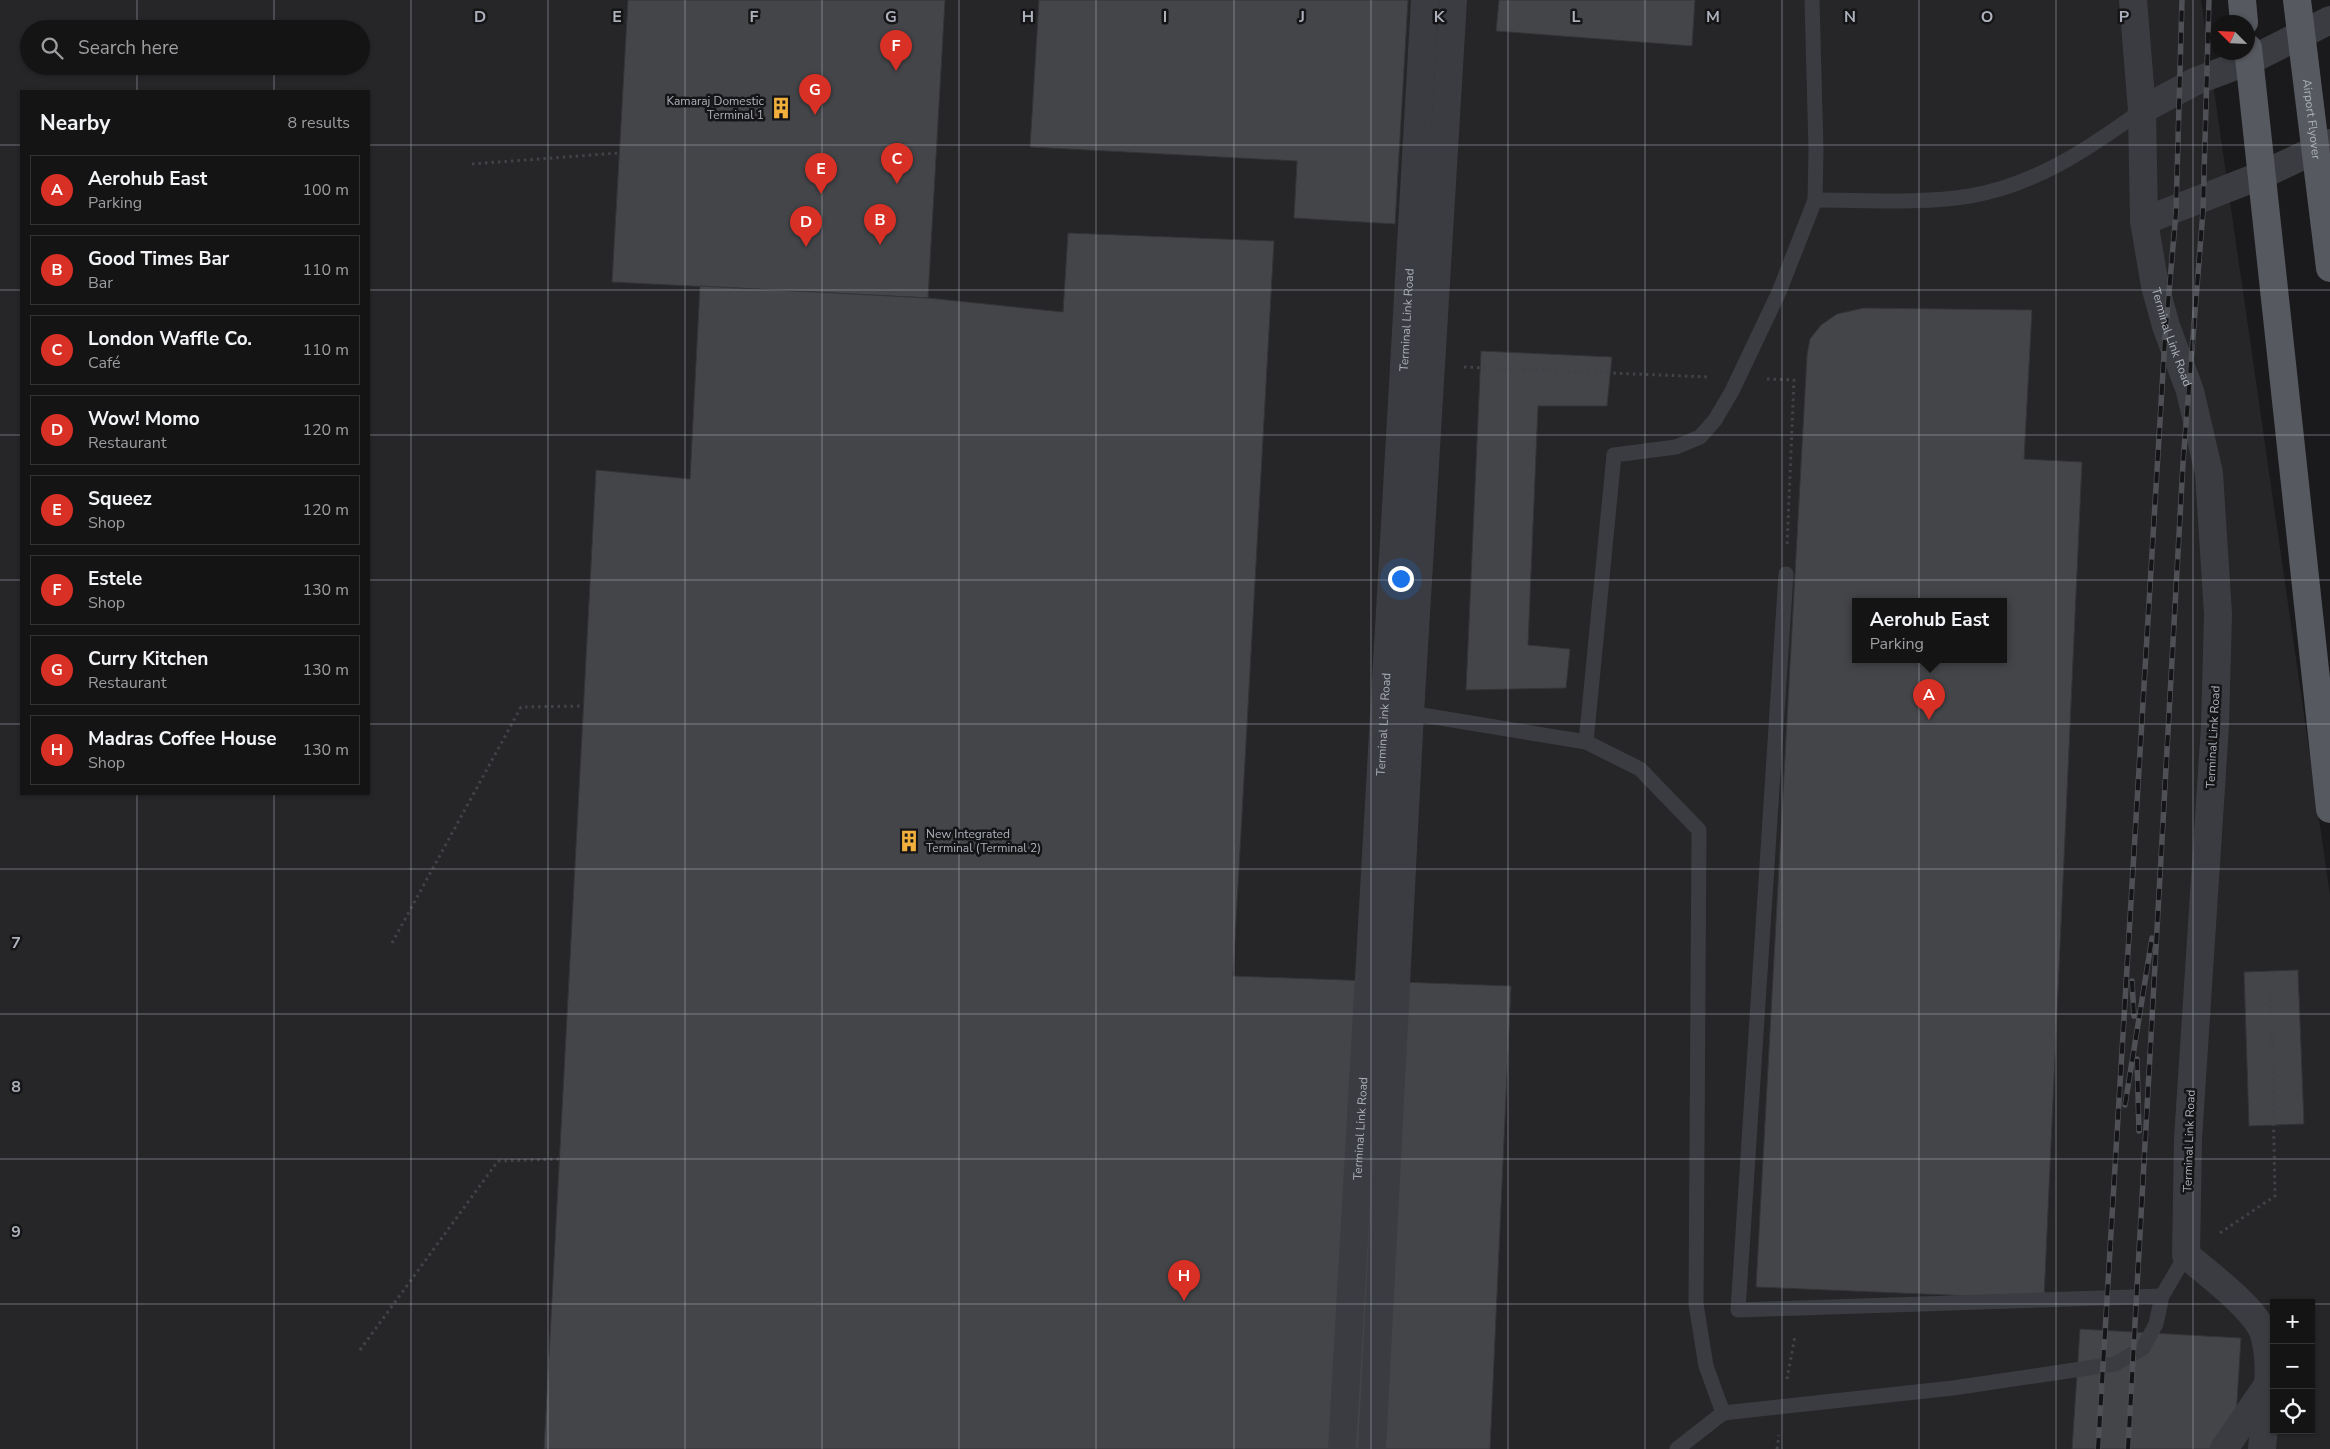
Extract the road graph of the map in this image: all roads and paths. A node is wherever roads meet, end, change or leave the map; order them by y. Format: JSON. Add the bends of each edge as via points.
{"nodes":[{"id":1,"x":1425,"y":0,"type":"edge"},
{"id":2,"x":1453,"y":0,"type":"edge"},
{"id":3,"x":1812,"y":0,"type":"edge"},
{"id":4,"x":2133,"y":0,"type":"edge"},
{"id":5,"x":2242,"y":0,"type":"edge"},
{"id":6,"x":2297,"y":0,"type":"edge"},
{"id":7,"x":2243,"y":15,"type":"edge"},
{"id":8,"x":2330,"y":20,"type":"edge"},
{"id":9,"x":2255,"y":51,"type":"edge"},
{"id":10,"x":2237,"y":60,"type":"edge"},
{"id":11,"x":2249,"y":60,"type":"edge"},
{"id":12,"x":2142,"y":110,"type":"junction"},
{"id":13,"x":2330,"y":143,"type":"edge"},
{"id":14,"x":620,"y":153,"type":"dead end"},
{"id":15,"x":472,"y":164,"type":"dead end"},
{"id":16,"x":2262,"y":174,"type":"junction"},
{"id":17,"x":1815,"y":200,"type":"junction"},
{"id":18,"x":2144,"y":221,"type":"junction"},
{"id":19,"x":2330,"y":268,"type":"edge"},
{"id":20,"x":1431,"y":366,"type":"junction"},
{"id":21,"x":1738,"y":378,"type":"junction"},
{"id":22,"x":1786,"y":574,"type":"joint"},
{"id":23,"x":583,"y":706,"type":"dead end"},
{"id":24,"x":1410,"y":713,"type":"junction"},
{"id":25,"x":1586,"y":742,"type":"junction"},
{"id":26,"x":2330,"y":809,"type":"edge"},
{"id":27,"x":392,"y":943,"type":"dead end"},
{"id":28,"x":2271,"y":988,"type":"dead end"},
{"id":29,"x":560,"y":1159,"type":"dead end"},
{"id":30,"x":2186,"y":1255,"type":"junction"},
{"id":31,"x":2162,"y":1296,"type":"junction"},
{"id":32,"x":360,"y":1350,"type":"dead end"},
{"id":33,"x":2268,"y":1385,"type":"junction"},
{"id":34,"x":1723,"y":1413,"type":"junction"},
{"id":35,"x":1342,"y":1449,"type":"edge"},
{"id":36,"x":1372,"y":1449,"type":"edge"},
{"id":37,"x":1677,"y":1449,"type":"edge"},
{"id":38,"x":2224,"y":1449,"type":"edge"},
{"id":39,"x":2262,"y":1449,"type":"edge"}],
"edges":[{"from":1,"to":35,"type":"street","name":"Terminal Link Road"},
{"from":2,"to":20,"type":"street","name":"Terminal Link Road"},
{"from":3,"to":17,"type":"lane"},
{"from":4,"to":12,"type":"street","name":"Terminal Link Road"},
{"from":5,"to":7,"type":"main road"},
{"from":6,"to":19,"type":"main road","name":"Airport Flyover","bridge":true},
{"from":8,"to":9,"type":"street"},
{"from":10,"to":12,"type":"street"},
{"from":11,"to":16,"type":"main road"},
{"from":12,"to":17,"type":"lane","via":[[2079,153],[2037,176],[1993,190],[1942,199]]},
{"from":12,"to":18,"type":"street","name":"Terminal Link Road"},
{"from":13,"to":16,"type":"street"},
{"from":14,"to":15,"type":"path"},
{"from":16,"to":18,"type":"street"},
{"from":16,"to":26,"type":"main road"},
{"from":17,"to":21,"type":"lane","via":[[1779,292]]},
{"from":18,"to":30,"type":"street","name":"Terminal Link Road","via":[[2155,286],[2190,391],[2209,473],[2218,614],[2215,726],[2188,1139]]},
{"from":20,"to":21,"type":"path"},
{"from":20,"to":24,"type":"street","name":"Terminal Link Road"},
{"from":21,"to":22,"type":"path","via":[[1794,380]]},
{"from":21,"to":25,"type":"lane","via":[[1714,420],[1700,437],[1676,447],[1614,454]]},
{"from":22,"to":31,"type":"lane","via":[[1738,1310]]},
{"from":23,"to":27,"type":"path","via":[[521,707]]},
{"from":24,"to":25,"type":"lane"},
{"from":24,"to":36,"type":"street","name":"Terminal Link Road"},
{"from":25,"to":34,"type":"lane","via":[[1640,769],[1699,830],[1696,1304],[1706,1366]]},
{"from":28,"to":30,"type":"path","via":[[2276,1196]]},
{"from":29,"to":32,"type":"path","via":[[498,1161]]},
{"from":30,"to":31,"type":"lane"},
{"from":30,"to":33,"type":"street","via":[[2250,1311],[2263,1333]]},
{"from":31,"to":34,"type":"lane","via":[[2156,1324],[2143,1348],[2115,1364],[1953,1388]]},
{"from":33,"to":38,"type":"street"},
{"from":33,"to":39,"type":"street"},
{"from":34,"to":37,"type":"lane"}]}
